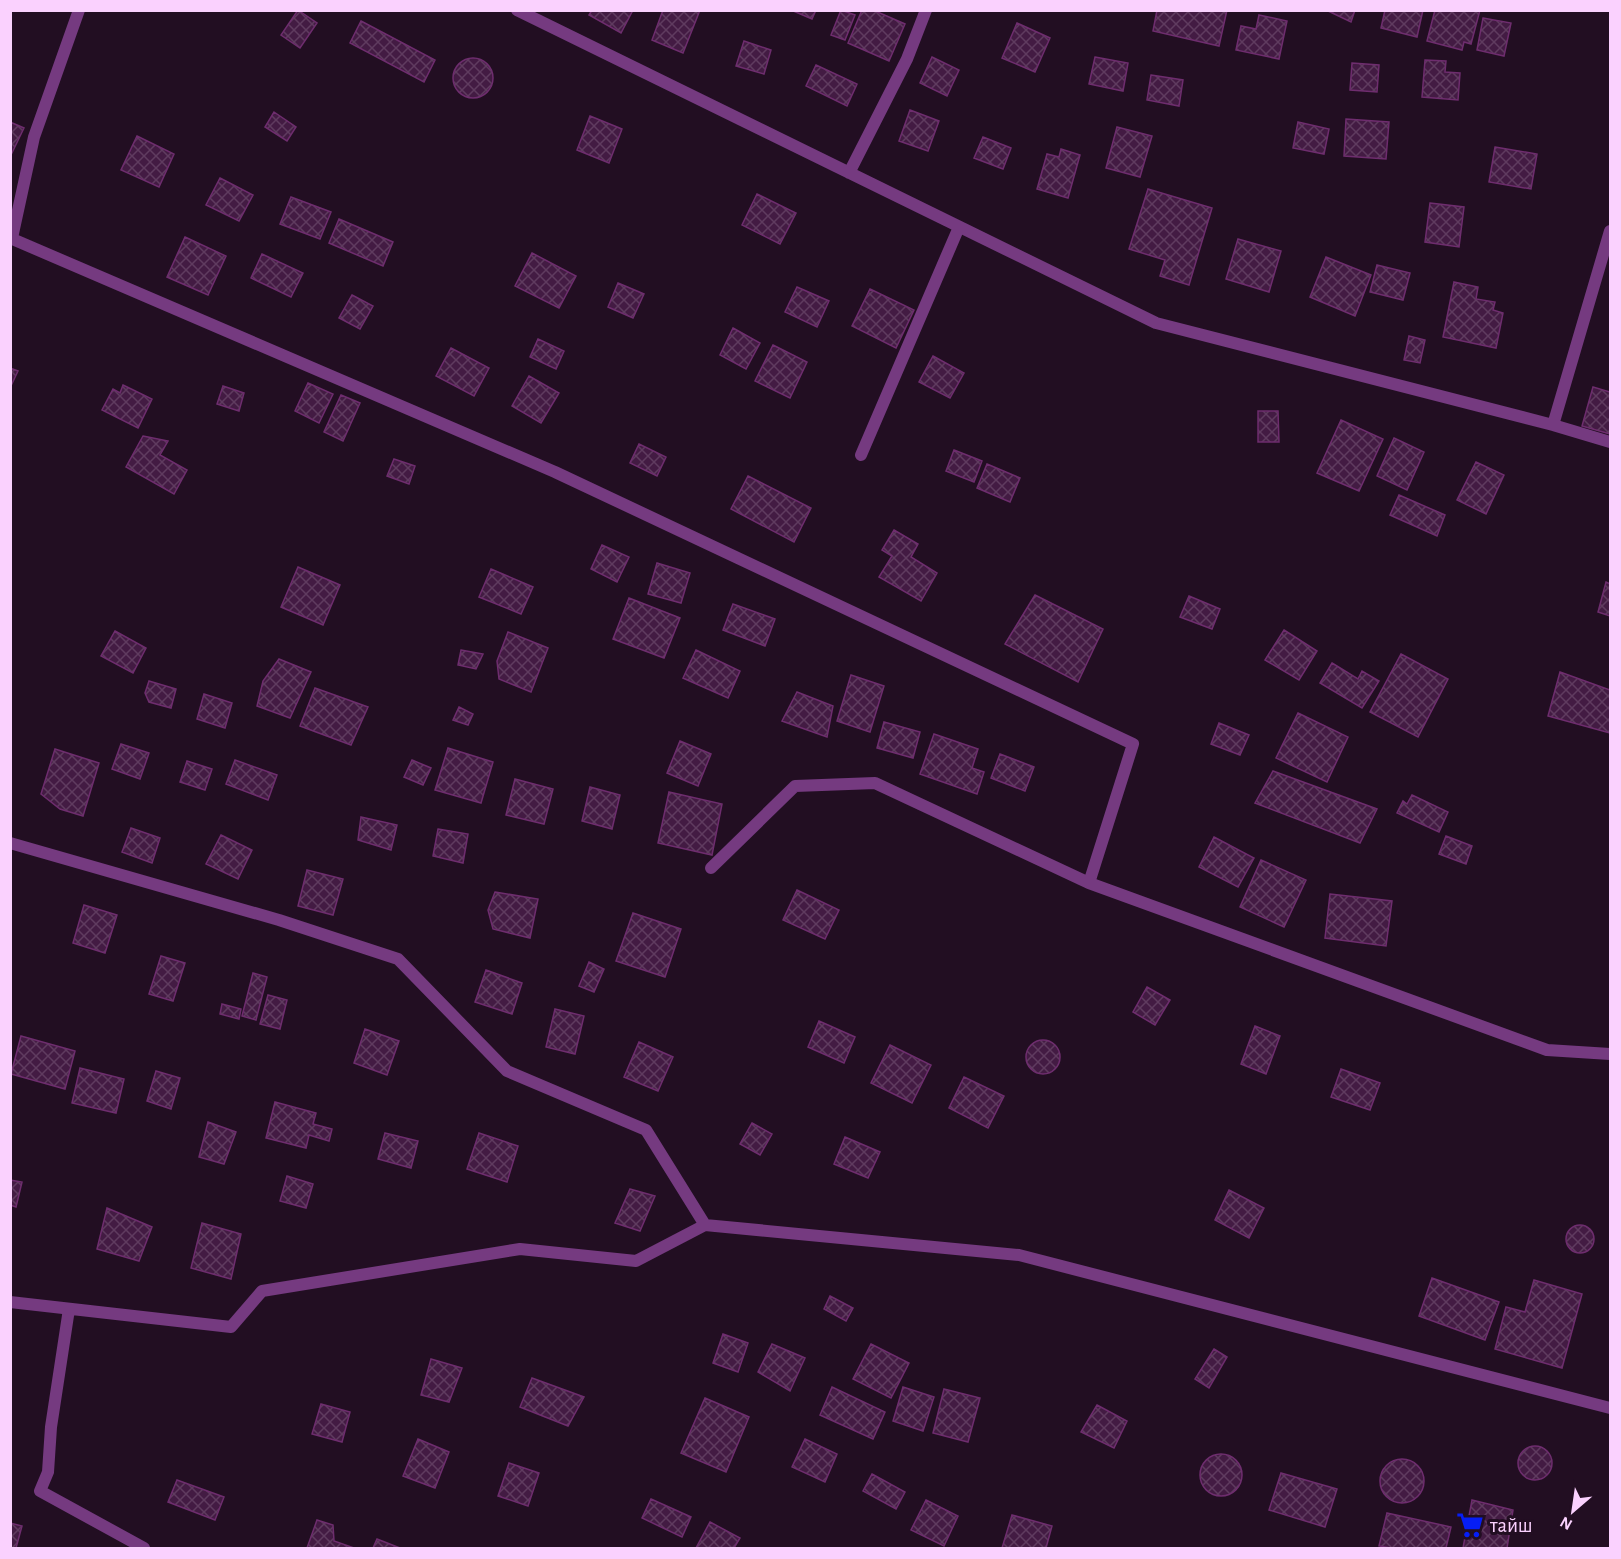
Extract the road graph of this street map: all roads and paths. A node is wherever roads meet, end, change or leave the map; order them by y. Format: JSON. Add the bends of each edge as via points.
{"nodes":[{"id":1,"x":79,"y":10,"type":"edge"},
{"id":2,"x":517,"y":10,"type":"edge"},
{"id":3,"x":926,"y":10,"type":"edge"},
{"id":4,"x":849,"y":173,"type":"junction"},
{"id":5,"x":959,"y":226,"type":"junction"},
{"id":6,"x":1611,"y":231,"type":"edge"},
{"id":7,"x":11,"y":238,"type":"edge"},
{"id":8,"x":1553,"y":425,"type":"junction"},
{"id":9,"x":1611,"y":442,"type":"edge"},
{"id":10,"x":861,"y":454,"type":"dead end"},
{"id":11,"x":10,"y":843,"type":"edge"},
{"id":12,"x":711,"y":868,"type":"dead end"},
{"id":13,"x":1089,"y":883,"type":"junction"},
{"id":14,"x":1611,"y":1054,"type":"edge"},
{"id":15,"x":705,"y":1225,"type":"junction"},
{"id":16,"x":10,"y":1302,"type":"edge"},
{"id":17,"x":69,"y":1309,"type":"junction"},
{"id":18,"x":1611,"y":1408,"type":"edge"},
{"id":19,"x":144,"y":1548,"type":"edge"}],
"edges":[{"from":1,"to":7,"type":"street","via":[[34,137]]},
{"from":2,"to":4,"type":"street"},
{"from":3,"to":4,"type":"street","via":[[907,59]]},
{"from":4,"to":5,"type":"street"},
{"from":5,"to":8,"type":"street","via":[[1156,323]]},
{"from":5,"to":10,"type":"street"},
{"from":6,"to":8,"type":"street"},
{"from":7,"to":13,"type":"street","via":[[555,472],[1133,744]]},
{"from":8,"to":9,"type":"street"},
{"from":11,"to":15,"type":"street","via":[[279,920],[398,959],[507,1071],[646,1130]]},
{"from":12,"to":13,"type":"street","via":[[795,786],[875,783]]},
{"from":13,"to":14,"type":"street","via":[[1547,1050]]},
{"from":15,"to":17,"type":"street","via":[[636,1261],[520,1249],[262,1291],[231,1327]]},
{"from":15,"to":18,"type":"street","via":[[1019,1255]]},
{"from":16,"to":17,"type":"street"},
{"from":17,"to":19,"type":"street","via":[[48,1472],[40,1491]]}]}
